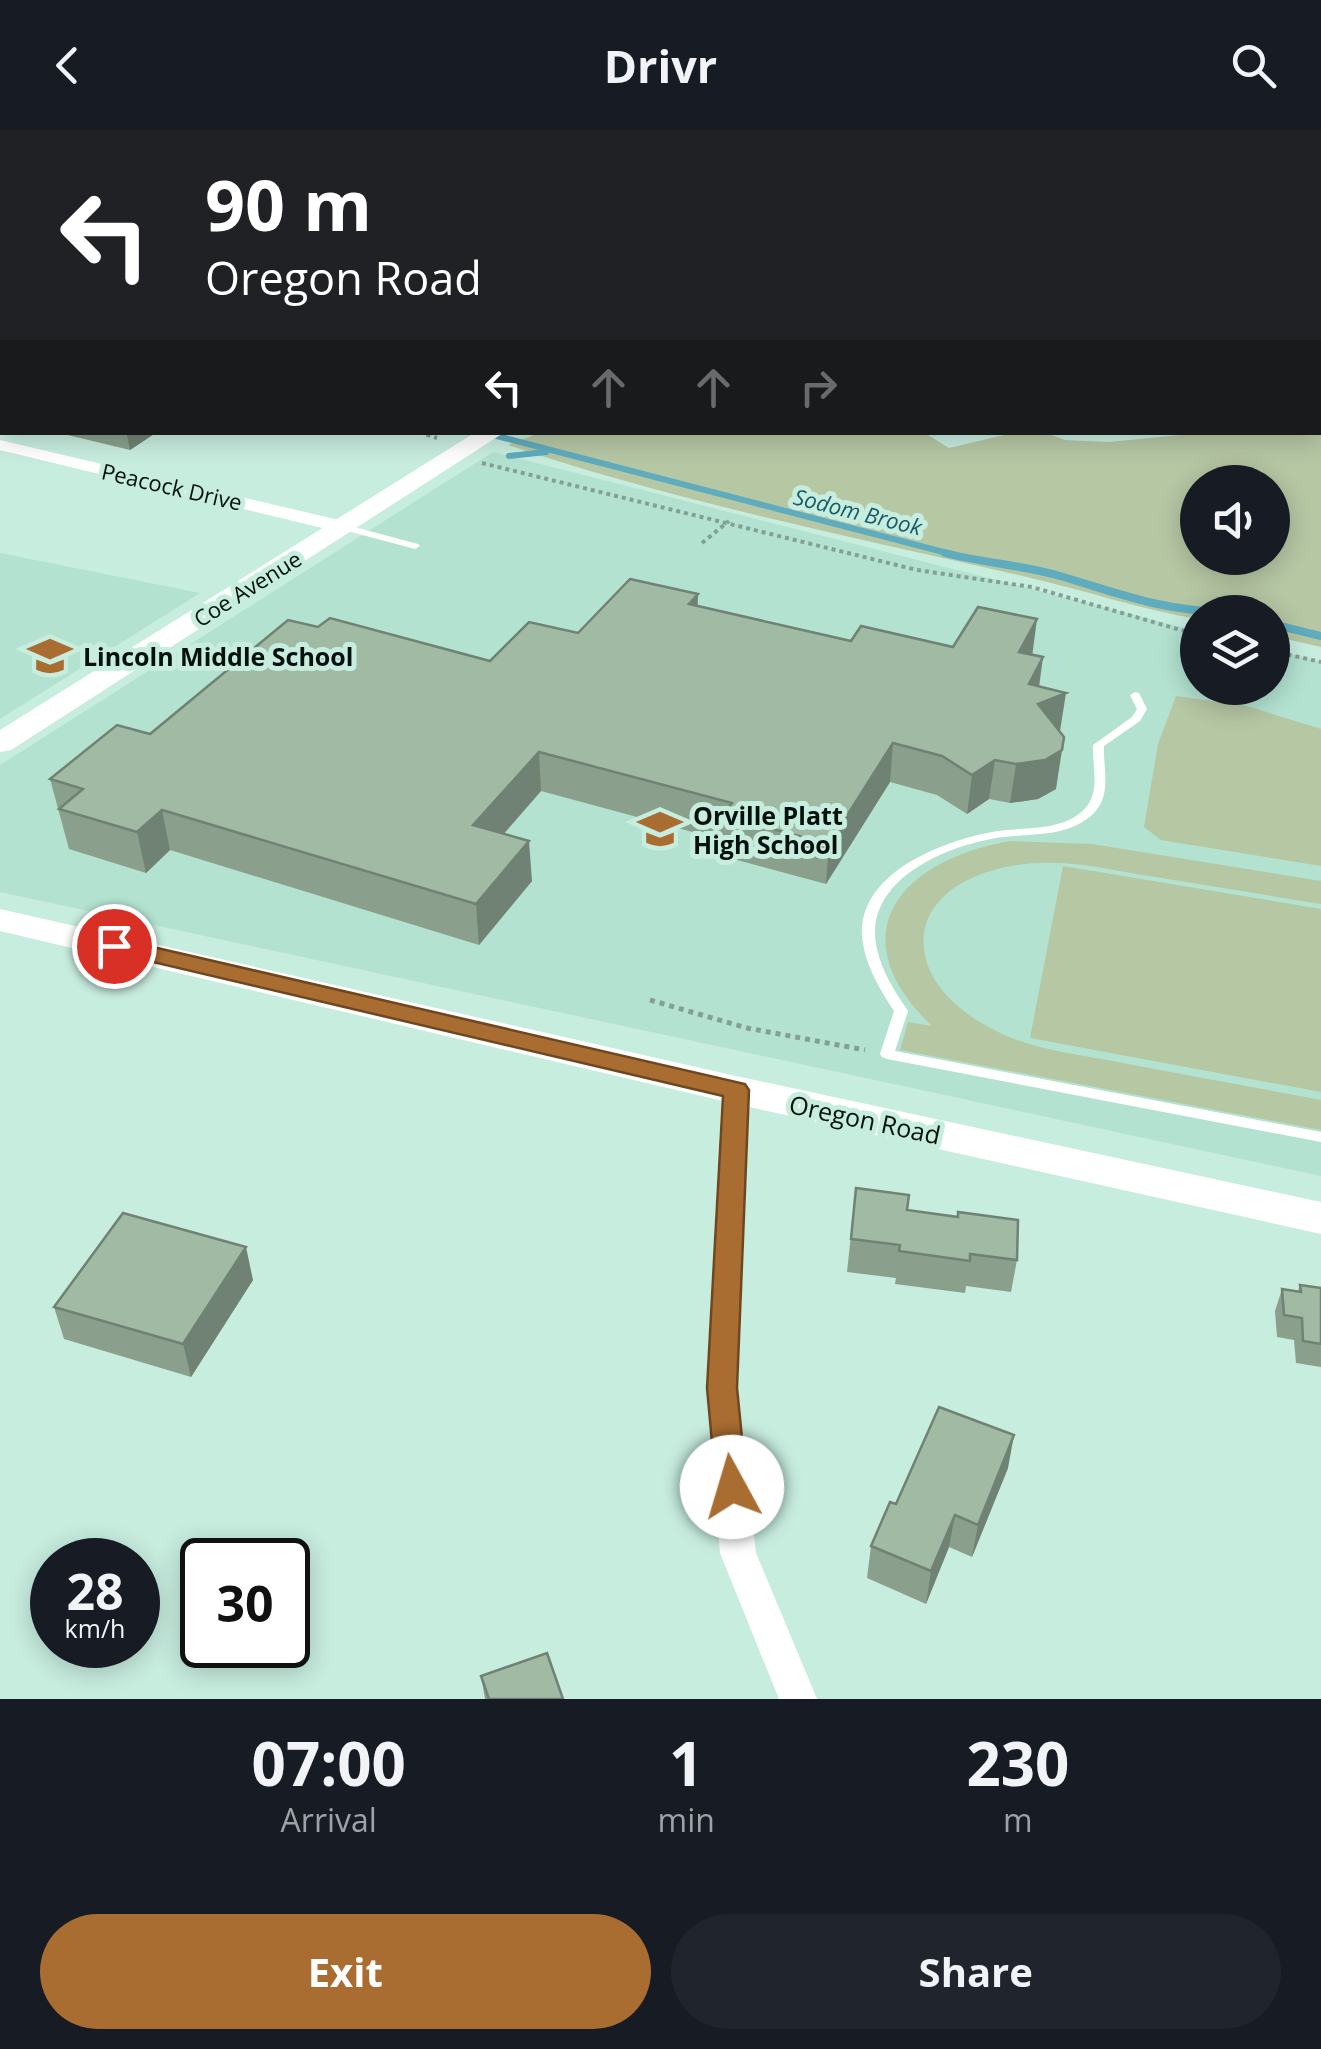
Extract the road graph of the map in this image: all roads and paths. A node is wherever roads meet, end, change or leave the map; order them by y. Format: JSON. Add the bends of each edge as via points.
{"nodes":[{"id":1,"x":0,"y":446,"type":"edge"},
{"id":2,"x":481,"y":446,"type":"edge"},
{"id":3,"x":729,"y":521,"type":"junction"},
{"id":4,"x":343,"y":527,"type":"junction"},
{"id":5,"x":702,"y":542,"type":"dead end"},
{"id":6,"x":416,"y":546,"type":"dead end"},
{"id":7,"x":1180,"y":629,"type":"edge"},
{"id":8,"x":1290,"y":655,"type":"edge"},
{"id":9,"x":1321,"y":662,"type":"edge"},
{"id":10,"x":1135,"y":695,"type":"dead end"},
{"id":11,"x":0,"y":743,"type":"edge"},
{"id":12,"x":0,"y":920,"type":"edge"},
{"id":13,"x":650,"y":1000,"type":"dead end"},
{"id":14,"x":888,"y":1054,"type":"junction"},
{"id":15,"x":736,"y":1090,"type":"junction"},
{"id":16,"x":1321,"y":1137,"type":"edge"},
{"id":17,"x":1321,"y":1218,"type":"edge"},
{"id":18,"x":798,"y":1699,"type":"edge"}],
"edges":[{"from":1,"to":4,"type":"street","name":"Peacock Drive"},
{"from":2,"to":3,"type":"path"},
{"from":2,"to":4,"type":"street","name":"Coe Avenue"},
{"from":3,"to":5,"type":"path"},
{"from":3,"to":7,"type":"path","via":[[917,570],[1032,587]]},
{"from":4,"to":6,"type":"lane"},
{"from":4,"to":11,"type":"street","name":"Coe Avenue"},
{"from":8,"to":9,"type":"path"},
{"from":10,"to":14,"type":"lane","via":[[1142,709],[1136,719],[1100,745],[1099,797],[1088,811],[1052,830],[954,845],[922,860],[880,897],[871,911],[874,967],[901,1011]]},
{"from":12,"to":15,"type":"street","name":"Oregon Road"},
{"from":13,"to":14,"type":"path","via":[[747,1028]]},
{"from":14,"to":16,"type":"lane"},
{"from":15,"to":17,"type":"street","name":"Oregon Road"},
{"from":15,"to":18,"type":"street","via":[[722,1388],[736,1535]]}]}
